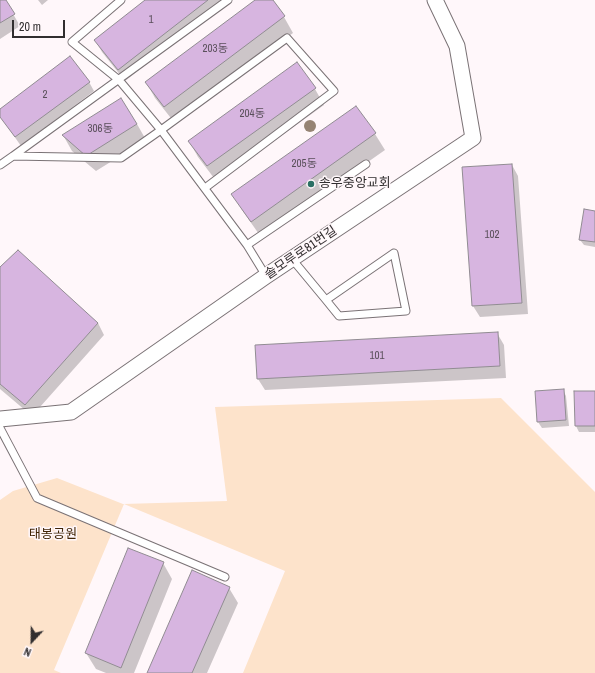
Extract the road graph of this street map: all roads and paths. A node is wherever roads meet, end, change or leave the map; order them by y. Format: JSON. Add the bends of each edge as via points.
{"nodes":[{"id":1,"x":121,"y":0,"type":"edge"},
{"id":2,"x":228,"y":0,"type":"edge"},
{"id":3,"x":434,"y":0,"type":"edge"},
{"id":4,"x":119,"y":80,"type":"junction"},
{"id":5,"x":161,"y":130,"type":"junction"},
{"id":6,"x":12,"y":156,"type":"junction"},
{"id":7,"x":366,"y":164,"type":"dead end"},
{"id":8,"x":0,"y":165,"type":"edge"},
{"id":9,"x":206,"y":188,"type":"junction"},
{"id":10,"x":247,"y":245,"type":"junction"},
{"id":11,"x":292,"y":259,"type":"junction"},
{"id":12,"x":266,"y":276,"type":"junction"},
{"id":13,"x":326,"y":300,"type":"junction"},
{"id":14,"x":0,"y":419,"type":"edge"},
{"id":15,"x":0,"y":428,"type":"edge"},
{"id":16,"x":225,"y":577,"type":"dead end"}],
"edges":[{"from":1,"to":4,"type":"lane","via":[[72,42]]},
{"from":2,"to":4,"type":"lane"},
{"from":3,"to":11,"type":"street","name":"솔모루로81번길","via":[[457,46],[473,138]]},
{"from":4,"to":5,"type":"lane"},
{"from":4,"to":6,"type":"lane"},
{"from":5,"to":6,"type":"lane","via":[[121,158]]},
{"from":5,"to":9,"type":"lane"},
{"from":5,"to":9,"type":"lane","via":[[287,38],[334,91]]},
{"from":6,"to":8,"type":"lane"},
{"from":7,"to":10,"type":"lane"},
{"from":9,"to":10,"type":"lane"},
{"from":10,"to":12,"type":"lane"},
{"from":11,"to":12,"type":"street","name":"솔모루로81번길"},
{"from":11,"to":13,"type":"lane"},
{"from":12,"to":14,"type":"street","name":"솔모루로81번길","via":[[71,412]]},
{"from":13,"to":13,"type":"lane","via":[[339,316],[406,311],[394,253]]},
{"from":15,"to":16,"type":"lane","via":[[37,498]]}]}
